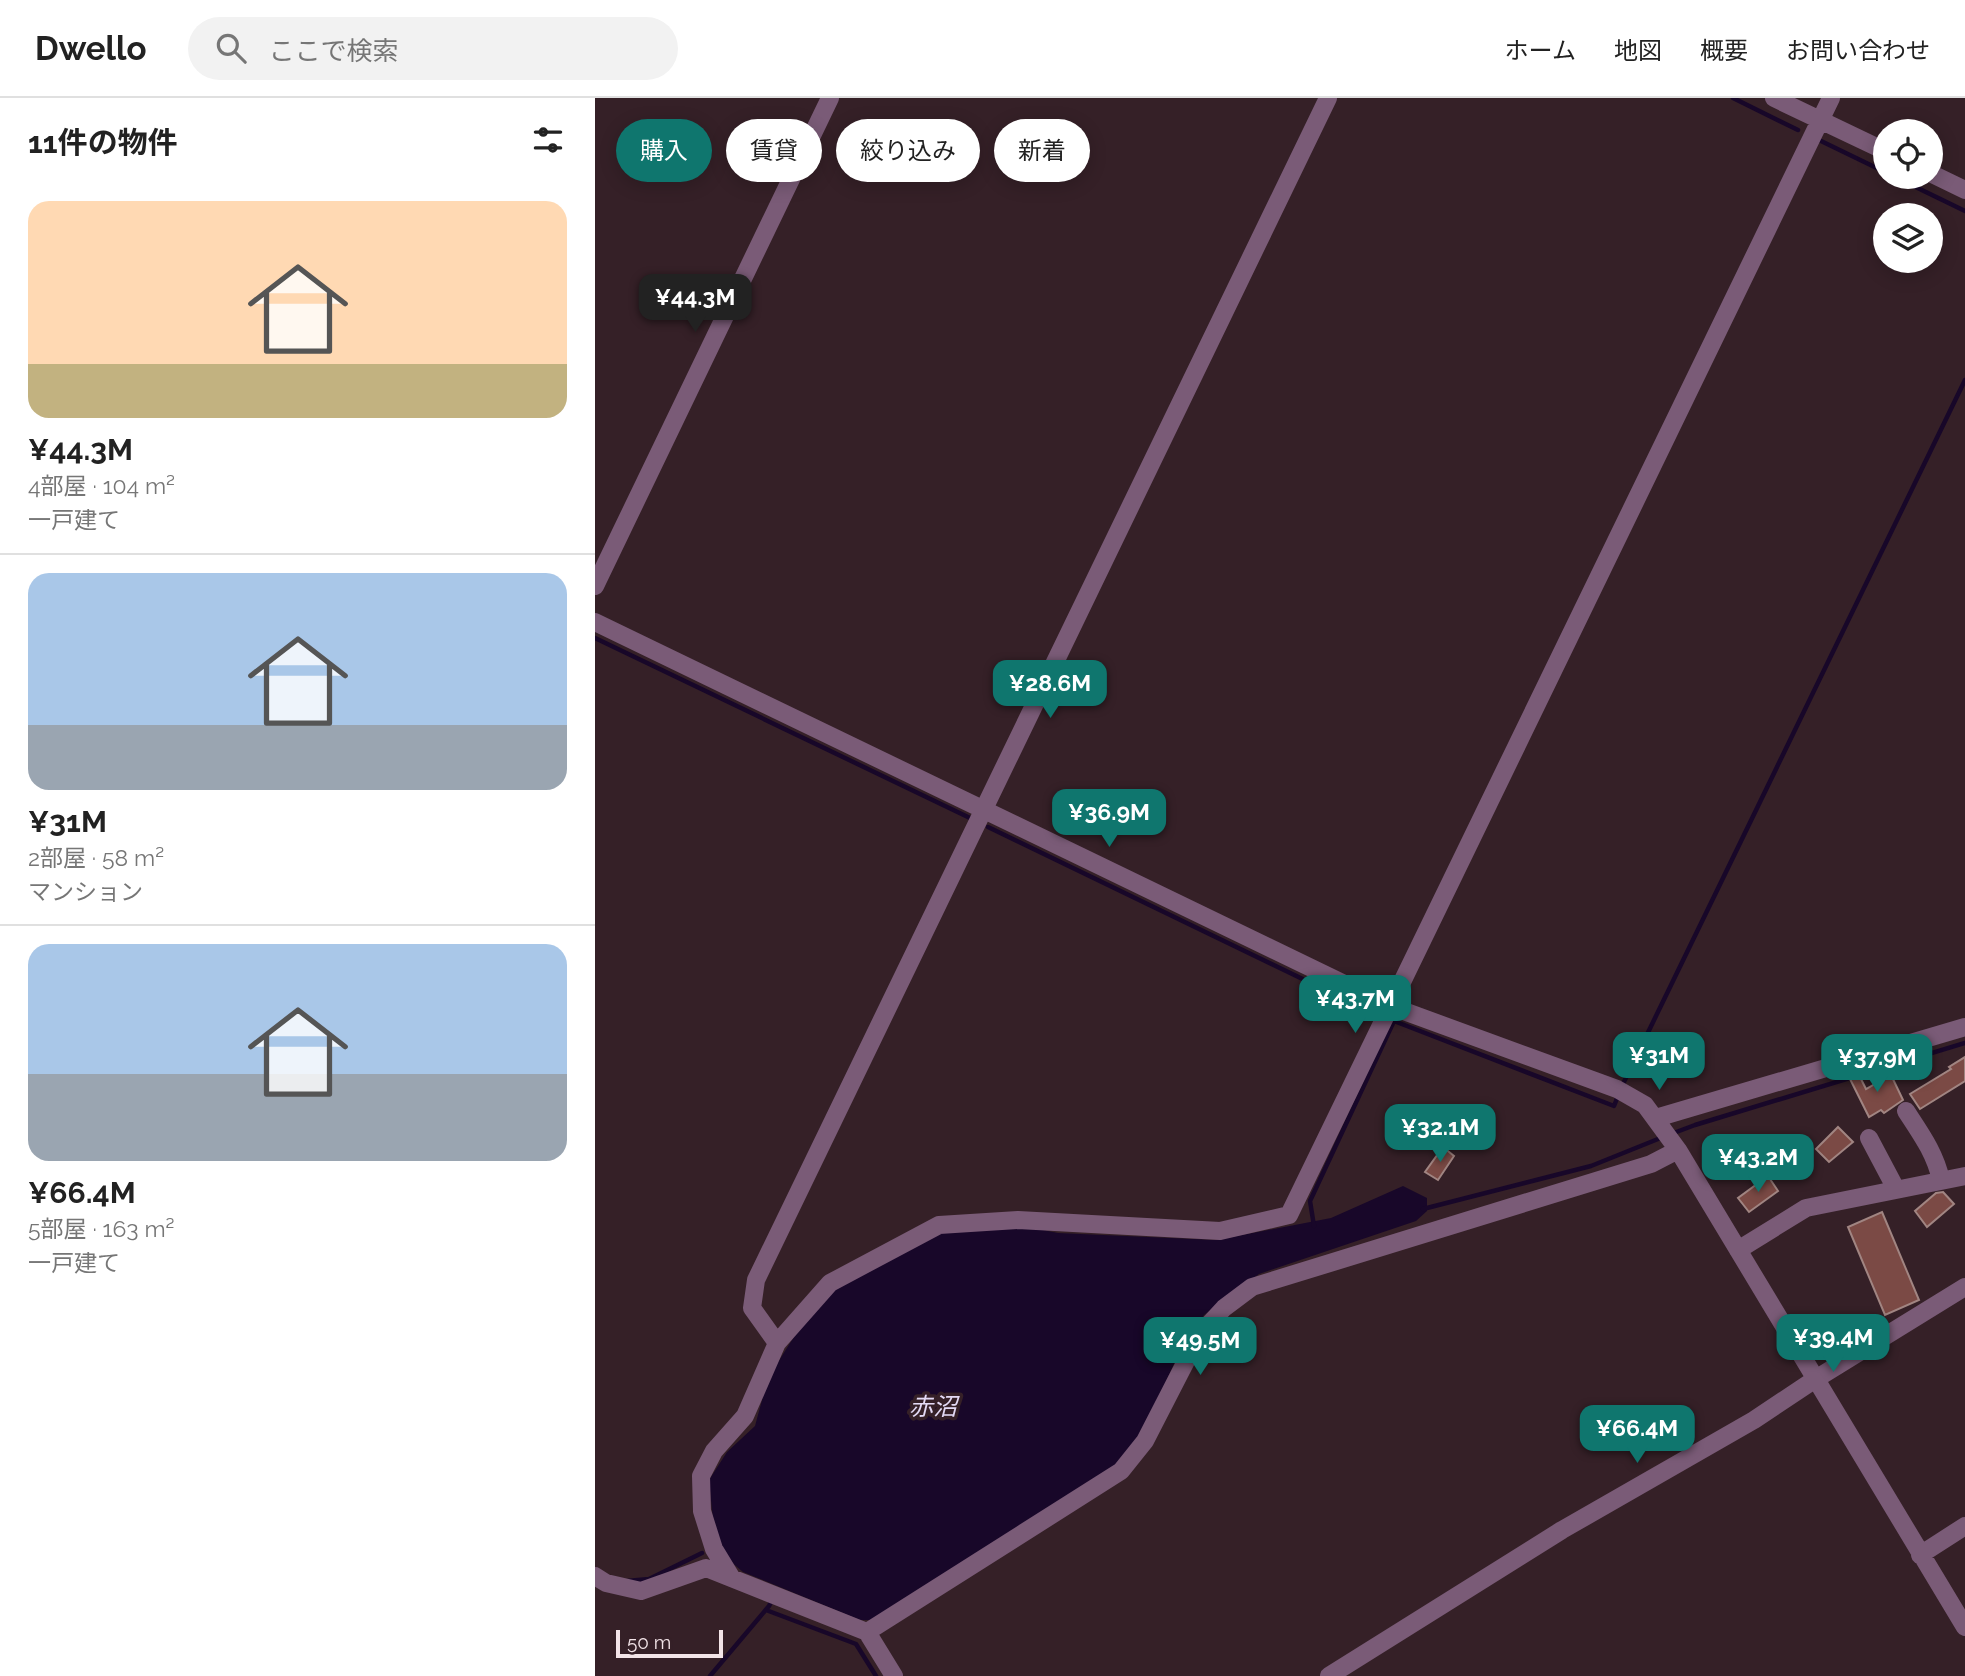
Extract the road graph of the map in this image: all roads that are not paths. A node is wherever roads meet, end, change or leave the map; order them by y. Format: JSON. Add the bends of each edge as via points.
{"nodes":[{"id":1,"x":830,"y":98,"type":"edge"},
{"id":2,"x":1328,"y":98,"type":"edge"},
{"id":3,"x":1775,"y":98,"type":"edge"},
{"id":4,"x":1831,"y":98,"type":"edge"},
{"id":5,"x":1821,"y":120,"type":"junction"},
{"id":6,"x":1873,"y":145,"type":"edge"},
{"id":7,"x":1943,"y":179,"type":"edge"},
{"id":8,"x":1965,"y":190,"type":"edge"},
{"id":9,"x":595,"y":586,"type":"edge"},
{"id":10,"x":595,"y":622,"type":"edge"},
{"id":11,"x":985,"y":810,"type":"junction"},
{"id":12,"x":1390,"y":1006,"type":"junction"},
{"id":13,"x":1965,"y":1027,"type":"edge"},
{"id":14,"x":1906,"y":1111,"type":"dead end"},
{"id":15,"x":1658,"y":1121,"type":"junction"},
{"id":16,"x":1868,"y":1138,"type":"dead end"},
{"id":17,"x":1675,"y":1146,"type":"junction"},
{"id":18,"x":1965,"y":1175,"type":"edge"},
{"id":19,"x":1941,"y":1180,"type":"junction"},
{"id":20,"x":1896,"y":1189,"type":"junction"},
{"id":21,"x":1738,"y":1250,"type":"junction"},
{"id":22,"x":1965,"y":1287,"type":"edge"},
{"id":23,"x":777,"y":1343,"type":"junction"},
{"id":24,"x":1814,"y":1380,"type":"junction"},
{"id":25,"x":1965,"y":1526,"type":"edge"},
{"id":26,"x":1920,"y":1555,"type":"junction"},
{"id":27,"x":595,"y":1576,"type":"edge"},
{"id":28,"x":731,"y":1577,"type":"junction"},
{"id":29,"x":1965,"y":1627,"type":"edge"},
{"id":30,"x":867,"y":1632,"type":"junction"},
{"id":31,"x":894,"y":1676,"type":"edge"},
{"id":32,"x":1329,"y":1676,"type":"edge"}],
"edges":[{"from":1,"to":9,"type":"street"},
{"from":2,"to":11,"type":"street"},
{"from":3,"to":5,"type":"street"},
{"from":4,"to":5,"type":"street"},
{"from":5,"to":6,"type":"street"},
{"from":5,"to":12,"type":"street"},
{"from":7,"to":8,"type":"street"},
{"from":10,"to":11,"type":"street"},
{"from":11,"to":12,"type":"street"},
{"from":11,"to":23,"type":"street","via":[[756,1280],[752,1308]]},
{"from":12,"to":15,"type":"street","via":[[1622,1091],[1645,1105]]},
{"from":12,"to":23,"type":"street","via":[[1289,1215],[1220,1231],[1018,1220],[939,1225],[830,1283]]},
{"from":13,"to":15,"type":"street"},
{"from":14,"to":19,"type":"street","via":[[1929,1144]]},
{"from":15,"to":17,"type":"street"},
{"from":16,"to":20,"type":"street"},
{"from":17,"to":21,"type":"street"},
{"from":17,"to":30,"type":"street","via":[[1651,1164],[1252,1287],[1200,1334],[1145,1441],[1122,1471]]},
{"from":18,"to":19,"type":"street"},
{"from":19,"to":20,"type":"street"},
{"from":20,"to":21,"type":"street","via":[[1806,1208]]},
{"from":21,"to":24,"type":"street"},
{"from":22,"to":24,"type":"street"},
{"from":23,"to":28,"type":"street","via":[[745,1416],[714,1451],[701,1476],[702,1511],[714,1549]]},
{"from":24,"to":26,"type":"street"},
{"from":24,"to":32,"type":"street"},
{"from":25,"to":26,"type":"street"},
{"from":26,"to":29,"type":"street"},
{"from":27,"to":28,"type":"street","via":[[641,1591],[706,1567]]},
{"from":28,"to":30,"type":"street"},
{"from":30,"to":31,"type":"street"}]}
